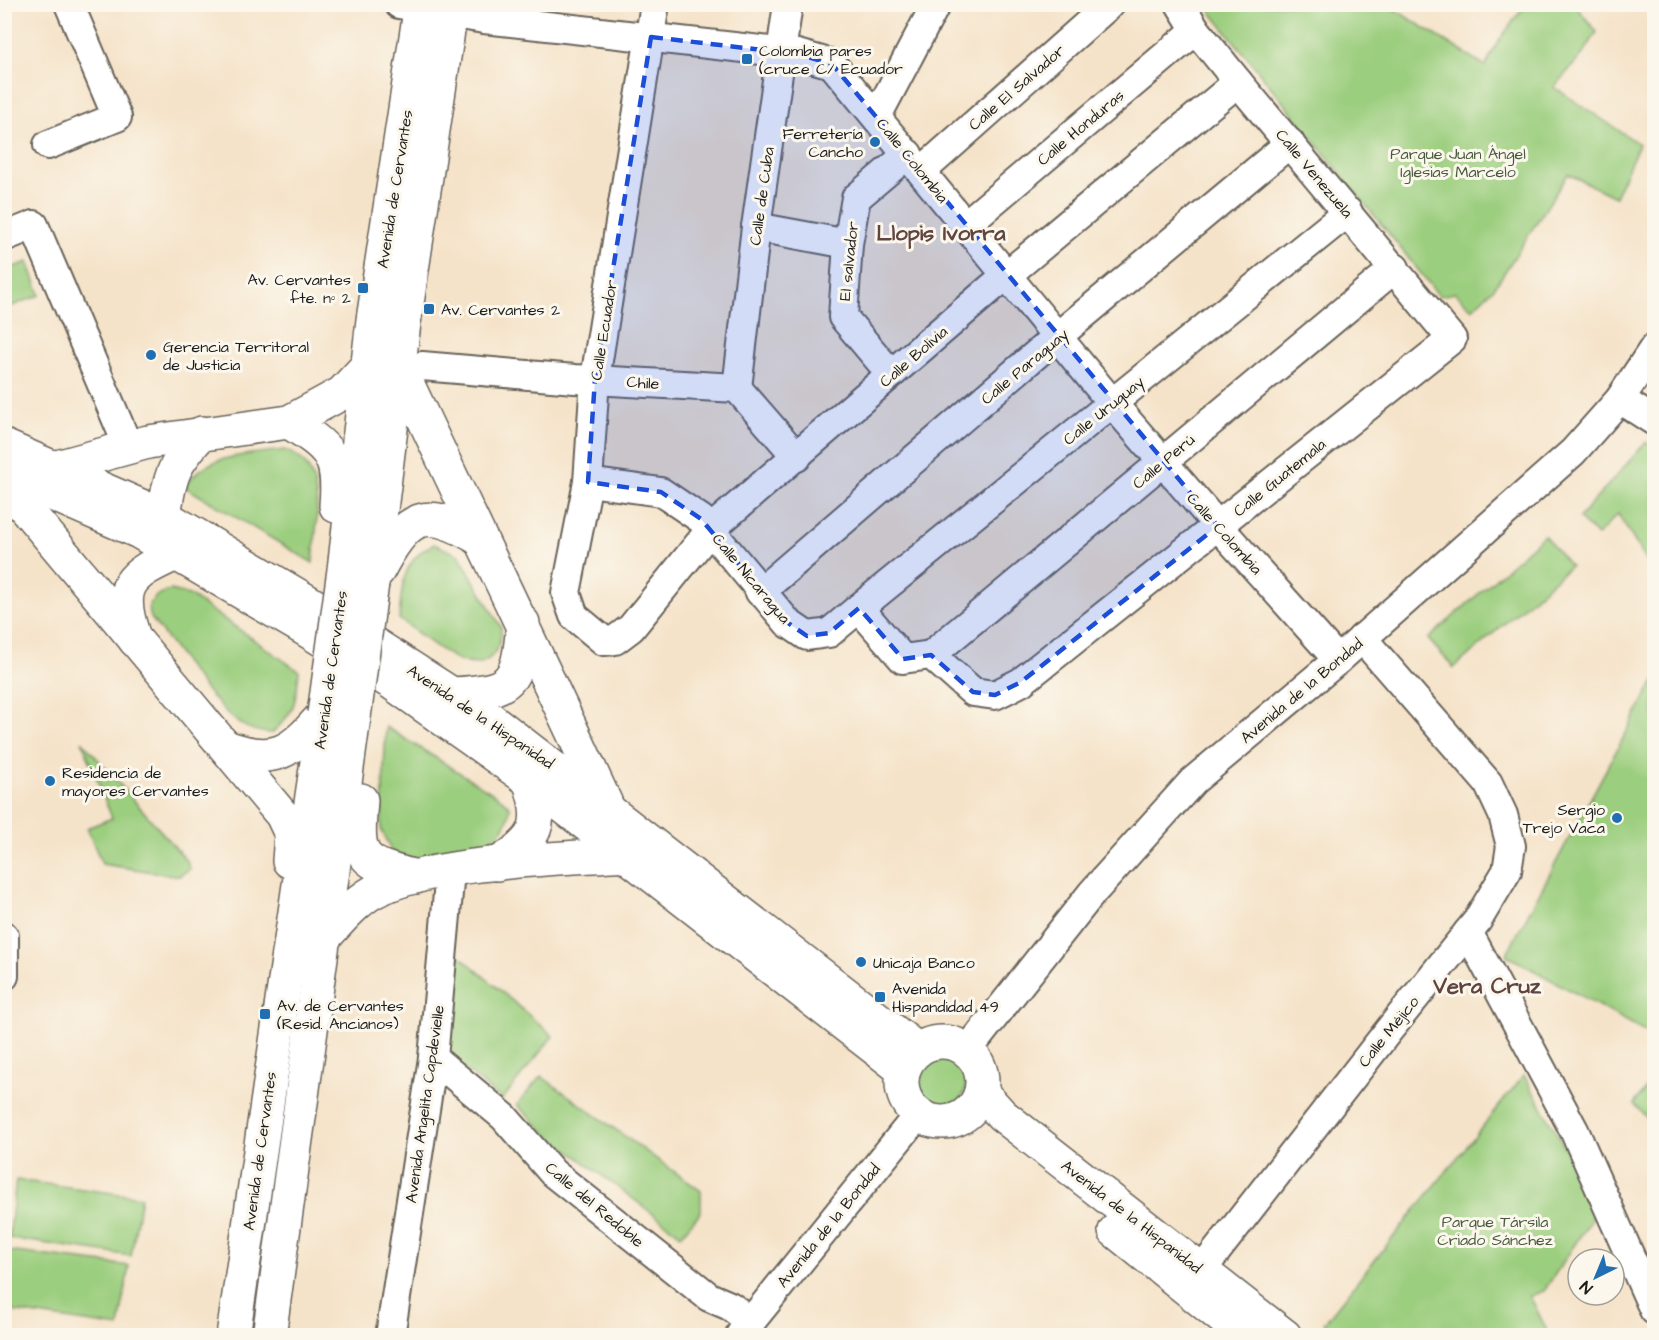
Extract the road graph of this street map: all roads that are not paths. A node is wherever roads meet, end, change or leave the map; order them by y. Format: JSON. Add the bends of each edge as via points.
{"nodes":[{"id":1,"x":69,"y":4,"type":"edge"},
{"id":2,"x":655,"y":4,"type":"edge"},
{"id":3,"x":788,"y":4,"type":"edge"},
{"id":4,"x":936,"y":4,"type":"edge"},
{"id":5,"x":1110,"y":4,"type":"edge"},
{"id":6,"x":1180,"y":4,"type":"edge"},
{"id":7,"x":428,"y":7,"type":"edge"},
{"id":8,"x":1196,"y":30,"type":"junction"},
{"id":9,"x":651,"y":37,"type":"junction"},
{"id":10,"x":781,"y":52,"type":"junction"},
{"id":11,"x":1238,"y":82,"type":"junction"},
{"id":12,"x":877,"y":116,"type":"junction"},
{"id":13,"x":1290,"y":143,"type":"junction"},
{"id":14,"x":48,"y":145,"type":"dead end"},
{"id":15,"x":915,"y":162,"type":"junction"},
{"id":16,"x":1348,"y":212,"type":"junction"},
{"id":17,"x":964,"y":225,"type":"junction"},
{"id":18,"x":756,"y":227,"type":"junction"},
{"id":19,"x":4,"y":237,"type":"edge"},
{"id":20,"x":848,"y":244,"type":"junction"},
{"id":21,"x":1395,"y":268,"type":"junction"},
{"id":22,"x":1007,"y":275,"type":"junction"},
{"id":23,"x":1058,"y":337,"type":"junction"},
{"id":24,"x":1452,"y":339,"type":"joint"},
{"id":25,"x":1654,"y":348,"type":"edge"},
{"id":26,"x":368,"y":365,"type":"junction"},
{"id":27,"x":411,"y":367,"type":"junction"},
{"id":28,"x":891,"y":374,"type":"junction"},
{"id":29,"x":595,"y":379,"type":"junction"},
{"id":30,"x":737,"y":388,"type":"junction"},
{"id":31,"x":1620,"y":399,"type":"junction"},
{"id":32,"x":1112,"y":403,"type":"junction"},
{"id":33,"x":1654,"y":421,"type":"edge"},
{"id":34,"x":289,"y":422,"type":"junction"},
{"id":35,"x":202,"y":433,"type":"junction"},
{"id":36,"x":4,"y":446,"type":"edge"},
{"id":37,"x":128,"y":447,"type":"junction"},
{"id":38,"x":796,"y":458,"type":"junction"},
{"id":39,"x":1163,"y":462,"type":"junction"},
{"id":40,"x":57,"y":467,"type":"junction"},
{"id":41,"x":4,"y":473,"type":"edge"},
{"id":42,"x":4,"y":483,"type":"edge"},
{"id":43,"x":588,"y":483,"type":"junction"},
{"id":44,"x":164,"y":516,"type":"junction"},
{"id":45,"x":1218,"y":526,"type":"junction"},
{"id":46,"x":711,"y":529,"type":"junction"},
{"id":47,"x":480,"y":539,"type":"junction"},
{"id":48,"x":177,"y":553,"type":"junction"},
{"id":49,"x":354,"y":565,"type":"junction"},
{"id":50,"x":760,"y":592,"type":"junction"},
{"id":51,"x":859,"y":608,"type":"junction"},
{"id":52,"x":523,"y":623,"type":"junction"},
{"id":53,"x":1362,"y":638,"type":"junction"},
{"id":54,"x":604,"y":641,"type":"joint"},
{"id":55,"x":137,"y":644,"type":"junction"},
{"id":56,"x":931,"y":655,"type":"junction"},
{"id":57,"x":1338,"y":660,"type":"junction"},
{"id":58,"x":452,"y":694,"type":"junction"},
{"id":59,"x":343,"y":721,"type":"junction"},
{"id":60,"x":226,"y":747,"type":"junction"},
{"id":61,"x":529,"y":780,"type":"junction"},
{"id":62,"x":608,"y":808,"type":"junction"},
{"id":63,"x":626,"y":854,"type":"junction"},
{"id":64,"x":497,"y":864,"type":"junction"},
{"id":65,"x":450,"y":871,"type":"junction"},
{"id":66,"x":416,"y":877,"type":"junction"},
{"id":67,"x":297,"y":891,"type":"junction"},
{"id":68,"x":1468,"y":932,"type":"junction"},
{"id":69,"x":4,"y":936,"type":"edge"},
{"id":70,"x":323,"y":939,"type":"junction"},
{"id":71,"x":4,"y":976,"type":"edge"},
{"id":72,"x":967,"y":1051,"type":"junction"},
{"id":73,"x":433,"y":1058,"type":"junction"},
{"id":74,"x":911,"y":1060,"type":"junction"},
{"id":75,"x":975,"y":1103,"type":"junction"},
{"id":76,"x":918,"y":1115,"type":"junction"},
{"id":77,"x":1201,"y":1270,"type":"junction"},
{"id":78,"x":1654,"y":1310,"type":"edge"},
{"id":79,"x":742,"y":1331,"type":"edge"},
{"id":80,"x":233,"y":1335,"type":"edge"},
{"id":81,"x":269,"y":1335,"type":"edge"},
{"id":82,"x":390,"y":1335,"type":"edge"},
{"id":83,"x":1245,"y":1335,"type":"edge"},
{"id":84,"x":1285,"y":1335,"type":"edge"}],
"edges":[{"from":1,"to":14,"type":"street","via":[[117,117]]},
{"from":2,"to":9,"type":"street","name":"Calle Ecuador"},
{"from":3,"to":10,"type":"street","name":"Calle de Cuba"},
{"from":4,"to":12,"type":"street"},
{"from":5,"to":15,"type":"street","name":"Calle El Salvador"},
{"from":6,"to":8,"type":"street","name":"Calle Venezuela"},
{"from":7,"to":9,"type":"street","name":"Calle Colombia"},
{"from":7,"to":26,"type":"main road","name":"Avenida de Cervantes"},
{"from":7,"to":27,"type":"main road","name":"Avenida de Cervantes","via":[[404,323]]},
{"from":8,"to":11,"type":"street","name":"Calle Venezuela"},
{"from":8,"to":17,"type":"street","name":"Calle Honduras"},
{"from":9,"to":10,"type":"street","name":"Calle Colombia"},
{"from":9,"to":29,"type":"street","name":"Calle Ecuador"},
{"from":10,"to":12,"type":"street","name":"Calle Colombia","via":[[832,64]]},
{"from":10,"to":18,"type":"street","name":"Calle de Cuba"},
{"from":11,"to":13,"type":"street","name":"Calle Venezuela"},
{"from":11,"to":22,"type":"street","name":"Calle Bolivia"},
{"from":12,"to":15,"type":"street","name":"Calle Colombia"},
{"from":13,"to":16,"type":"street","name":"Calle Venezuela"},
{"from":13,"to":23,"type":"street","name":"Calle Paraguay"},
{"from":15,"to":17,"type":"street","name":"Calle Colombia"},
{"from":15,"to":20,"type":"street","name":"El salvador","via":[[856,198]]},
{"from":16,"to":21,"type":"street","name":"Calle Venezuela"},
{"from":16,"to":32,"type":"street","name":"Calle Uruguay"},
{"from":17,"to":22,"type":"street","name":"Calle Colombia"},
{"from":18,"to":20,"type":"street"},
{"from":18,"to":30,"type":"street","name":"Calle de Cuba"},
{"from":19,"to":37,"type":"street","via":[[34,225]]},
{"from":20,"to":28,"type":"street","name":"El salvador","via":[[843,317]]},
{"from":21,"to":24,"type":"street","name":"Calle Venezuela"},
{"from":21,"to":39,"type":"street","name":"Calle Perú"},
{"from":22,"to":23,"type":"street","name":"Calle Colombia"},
{"from":22,"to":28,"type":"street","name":"Calle Bolivia"},
{"from":23,"to":32,"type":"street","name":"Calle Colombia"},
{"from":23,"to":50,"type":"street","name":"Calle Paraguay"},
{"from":24,"to":45,"type":"street","name":"Calle Guatemala"},
{"from":25,"to":31,"type":"street","name":"Avenida de la Bondad"},
{"from":26,"to":34,"type":"main road","via":[[342,393]]},
{"from":26,"to":49,"type":"main road","name":"Avenida de Cervantes"},
{"from":27,"to":29,"type":"street","name":"Chile"},
{"from":27,"to":47,"type":"main road"},
{"from":27,"to":49,"type":"main road","name":"Avenida de Cervantes"},
{"from":28,"to":38,"type":"street","name":"Calle Bolivia"},
{"from":29,"to":30,"type":"street","name":"Chile"},
{"from":29,"to":43,"type":"street","name":"Calle Ecuador"},
{"from":30,"to":38,"type":"street"},
{"from":31,"to":33,"type":"street"},
{"from":31,"to":53,"type":"street","name":"Avenida de la Bondad","via":[[1573,452]]},
{"from":32,"to":39,"type":"street","name":"Calle Colombia"},
{"from":32,"to":51,"type":"street","name":"Calle Uruguay"},
{"from":34,"to":35,"type":"main road"},
{"from":34,"to":49,"type":"main road","via":[[331,454],[338,477],[334,520]]},
{"from":35,"to":37,"type":"main road"},
{"from":35,"to":44,"type":"main road","via":[[171,473]]},
{"from":36,"to":40,"type":"main road","name":"Avenida de la Hispanidad"},
{"from":37,"to":40,"type":"main road"},
{"from":38,"to":46,"type":"street","name":"Calle Bolivia"},
{"from":39,"to":45,"type":"street","name":"Calle Colombia"},
{"from":39,"to":56,"type":"street","name":"Calle Perú"},
{"from":40,"to":44,"type":"main road","name":"Avenida de la Hispanidad"},
{"from":41,"to":48,"type":"main road","name":"Avenida de la Hispanidad","via":[[139,532]]},
{"from":42,"to":55,"type":"main road"},
{"from":43,"to":46,"type":"street","name":"Calle Nicaragua","via":[[661,492]]},
{"from":43,"to":54,"type":"street","name":"Calle Ecuador","via":[[566,593],[574,616]]},
{"from":44,"to":58,"type":"main road","name":"Avenida de la Hispanidad"},
{"from":45,"to":56,"type":"street","name":"Calle Guatemala","via":[[1021,682],[996,695],[973,692]]},
{"from":45,"to":57,"type":"street","name":"Calle Colombia"},
{"from":46,"to":50,"type":"street","name":"Calle Nicaragua"},
{"from":46,"to":54,"type":"street","name":"Calle Bolivia","via":[[631,628],[615,640]]},
{"from":47,"to":49,"type":"main road","via":[[447,521],[426,518]]},
{"from":47,"to":52,"type":"main road"},
{"from":48,"to":55,"type":"main road","via":[[136,574],[130,584],[128,612]]},
{"from":48,"to":61,"type":"main road","name":"Avenida de la Hispanidad","via":[[392,683]]},
{"from":49,"to":59,"type":"main road","name":"Avenida de Cervantes","bridge":true},
{"from":50,"to":51,"type":"street","name":"Calle Nicaragua","via":[[788,623],[807,636],[829,633]]},
{"from":51,"to":56,"type":"street","via":[[903,659]]},
{"from":52,"to":58,"type":"main road","via":[[519,665],[507,683],[483,693]]},
{"from":52,"to":62,"type":"main road"},
{"from":53,"to":57,"type":"street","name":"Avenida de la Bondad"},
{"from":53,"to":68,"type":"street","name":"Calle Méjico","via":[[1488,783],[1503,815],[1511,846],[1507,871]]},
{"from":55,"to":60,"type":"main road"},
{"from":57,"to":72,"type":"street","name":"Avenida de la Bondad","via":[[1194,781],[1092,893]]},
{"from":58,"to":62,"type":"main road","name":"Avenida de la Hispanidad"},
{"from":59,"to":60,"type":"main road","via":[[279,755],[247,755]]},
{"from":59,"to":66,"type":"main road","via":[[364,759],[358,841],[364,855],[376,866]]},
{"from":59,"to":67,"type":"main road","name":"Avenida de Cervantes"},
{"from":59,"to":70,"type":"main road","name":"Avenida de Cervantes"},
{"from":60,"to":67,"type":"main road","via":[[288,825],[291,834],[287,881]]},
{"from":61,"to":63,"type":"main road","name":"Avenida de la Hispanidad"},
{"from":61,"to":64,"type":"main road","via":[[537,804],[537,822],[527,843]]},
{"from":62,"to":74,"type":"main road","name":"Avenida de la Hispanidad"},
{"from":63,"to":64,"type":"main road"},
{"from":63,"to":74,"type":"main road","name":"Avenida de la Hispanidad"},
{"from":64,"to":65,"type":"main road"},
{"from":65,"to":66,"type":"main road"},
{"from":65,"to":73,"type":"street","name":"Avenida Angelita Capdevielle"},
{"from":66,"to":70,"type":"main road","via":[[373,892]]},
{"from":67,"to":80,"type":"main road","name":"Avenida de Cervantes"},
{"from":68,"to":77,"type":"street","name":"Calle Méjico"},
{"from":68,"to":78,"type":"street","via":[[1574,1130]]},
{"from":69,"to":71,"type":"street"},
{"from":70,"to":81,"type":"main road","name":"Avenida de Cervantes"},
{"from":72,"to":74,"type":"main road","via":[[942,1042]]},
{"from":72,"to":75,"type":"main road","via":[[981,1072]]},
{"from":73,"to":79,"type":"street","name":"Calle del Redoble","via":[[504,1117],[553,1173],[709,1297],[730,1306]]},
{"from":73,"to":82,"type":"street","name":"Avenida Angelita Capdevielle"},
{"from":74,"to":76,"type":"main road","via":[[902,1091]]},
{"from":75,"to":76,"type":"main road","via":[[947,1123]]},
{"from":75,"to":77,"type":"main road","name":"Avenida de la Hispanidad","via":[[1002,1115]]},
{"from":75,"to":83,"type":"main road","name":"Avenida de la Hispanidad"},
{"from":76,"to":79,"type":"street","name":"Avenida de la Bondad"},
{"from":77,"to":84,"type":"main road","name":"Avenida de la Hispanidad"}]}
